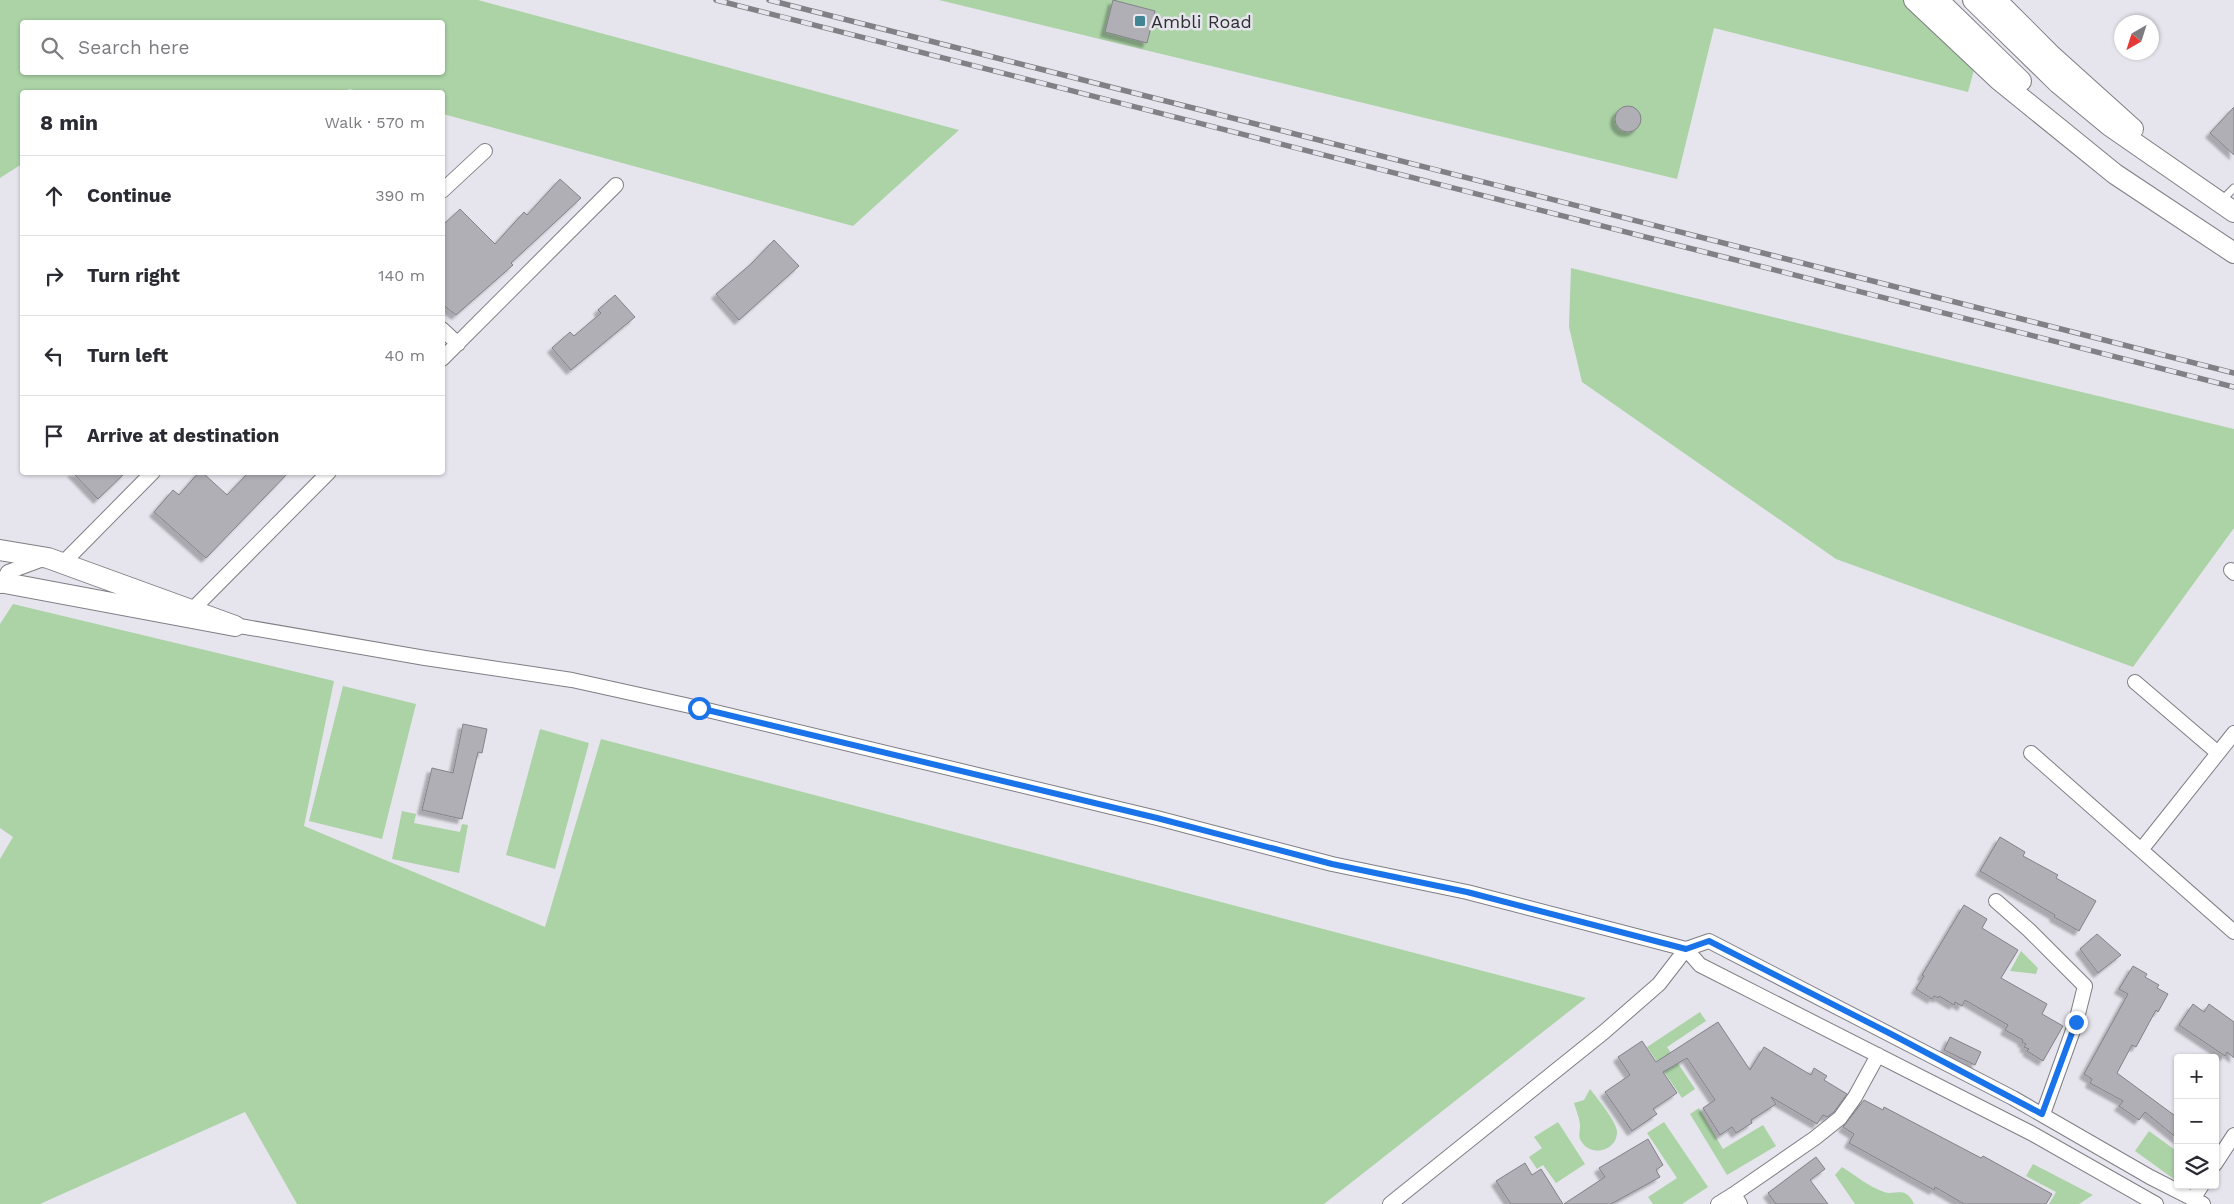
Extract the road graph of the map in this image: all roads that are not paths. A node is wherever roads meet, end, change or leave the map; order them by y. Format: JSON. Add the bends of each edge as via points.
{"nodes":[{"id":1,"x":1914,"y":0,"type":"edge"},
{"id":2,"x":1938,"y":0,"type":"edge"},
{"id":3,"x":1973,"y":0,"type":"edge"},
{"id":4,"x":1996,"y":0,"type":"edge"},
{"id":5,"x":485,"y":151,"type":"dead end"},
{"id":6,"x":616,"y":185,"type":"dead end"},
{"id":7,"x":445,"y":188,"type":"edge"},
{"id":8,"x":2232,"y":199,"type":"edge"},
{"id":9,"x":2234,"y":241,"type":"edge"},
{"id":10,"x":2234,"y":254,"type":"edge"},
{"id":11,"x":445,"y":332,"type":"edge"},
{"id":12,"x":458,"y":344,"type":"junction"},
{"id":13,"x":445,"y":356,"type":"edge"},
{"id":14,"x":150,"y":475,"type":"edge"},
{"id":15,"x":327,"y":475,"type":"edge"},
{"id":16,"x":0,"y":550,"type":"edge"},
{"id":17,"x":55,"y":560,"type":"junction"},
{"id":18,"x":1,"y":583,"type":"edge"},
{"id":19,"x":192,"y":610,"type":"junction"},
{"id":20,"x":234,"y":626,"type":"junction"},
{"id":21,"x":2135,"y":682,"type":"dead end"},
{"id":22,"x":2234,"y":733,"type":"edge"},
{"id":23,"x":2032,"y":753,"type":"dead end"},
{"id":24,"x":2218,"y":753,"type":"junction"},
{"id":25,"x":2141,"y":850,"type":"junction"},
{"id":26,"x":1996,"y":901,"type":"dead end"},
{"id":27,"x":2234,"y":932,"type":"edge"},
{"id":28,"x":1686,"y":949,"type":"junction"},
{"id":29,"x":1878,"y":1055,"type":"junction"},
{"id":30,"x":2042,"y":1114,"type":"junction"},
{"id":31,"x":2234,"y":1135,"type":"edge"},
{"id":32,"x":2219,"y":1158,"type":"edge"},
{"id":33,"x":2201,"y":1189,"type":"edge"},
{"id":34,"x":1737,"y":1199,"type":"edge"},
{"id":35,"x":2198,"y":1202,"type":"edge"},
{"id":36,"x":1390,"y":1204,"type":"edge"},
{"id":37,"x":1718,"y":1204,"type":"edge"},
{"id":38,"x":2156,"y":1204,"type":"edge"}],
"edges":[{"from":1,"to":10,"type":"street","via":[[1999,80],[2115,174]]},
{"from":2,"to":9,"type":"street","via":[[2008,70],[2084,134]]},
{"from":3,"to":8,"type":"street","via":[[2058,83],[2110,126]]},
{"from":4,"to":8,"type":"street","via":[[2052,56],[2139,134]]},
{"from":5,"to":7,"type":"street"},
{"from":6,"to":12,"type":"street"},
{"from":11,"to":12,"type":"street"},
{"from":12,"to":13,"type":"street"},
{"from":14,"to":17,"type":"street"},
{"from":15,"to":19,"type":"street"},
{"from":16,"to":17,"type":"street"},
{"from":17,"to":18,"type":"street","via":[[8,572]]},
{"from":17,"to":19,"type":"street"},
{"from":17,"to":20,"type":"street"},
{"from":18,"to":20,"type":"street"},
{"from":19,"to":20,"type":"street"},
{"from":20,"to":28,"type":"street","via":[[572,680],[699,708],[1148,816],[1332,864],[1467,892]]},
{"from":21,"to":24,"type":"street"},
{"from":22,"to":24,"type":"street"},
{"from":23,"to":25,"type":"street"},
{"from":24,"to":25,"type":"street"},
{"from":25,"to":27,"type":"street"},
{"from":26,"to":30,"type":"street","via":[[2085,986],[2076,1022]]},
{"from":28,"to":29,"type":"street","via":[[1700,965]]},
{"from":28,"to":30,"type":"street","via":[[1709,941]]},
{"from":28,"to":36,"type":"street","via":[[1658,984],[1604,1032]]},
{"from":29,"to":34,"type":"street","via":[[1840,1118]]},
{"from":29,"to":38,"type":"street","via":[[2031,1133]]},
{"from":30,"to":35,"type":"street"},
{"from":31,"to":32,"type":"street"},
{"from":33,"to":35,"type":"street"},
{"from":34,"to":37,"type":"street"}]}
